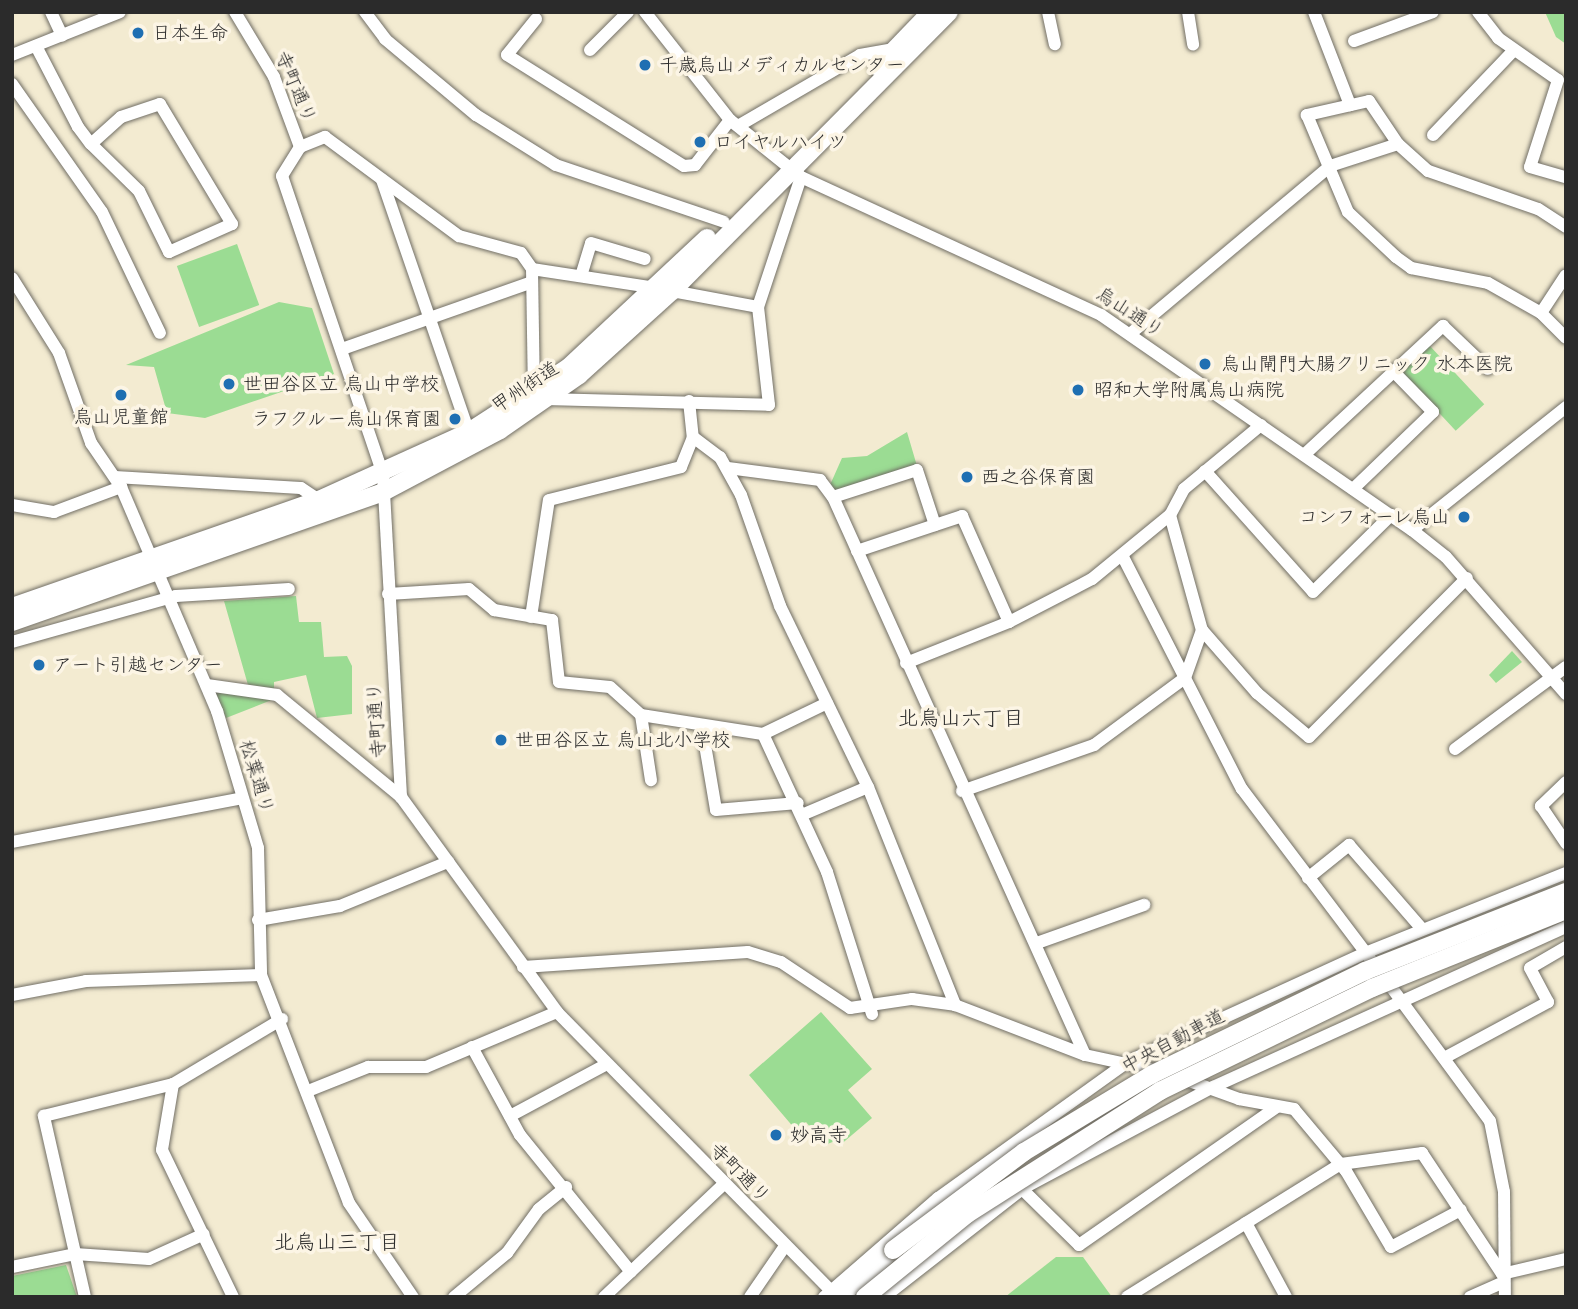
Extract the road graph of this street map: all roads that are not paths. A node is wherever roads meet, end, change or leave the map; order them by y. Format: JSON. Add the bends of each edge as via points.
{"nodes":[{"id":1,"x":51,"y":12,"type":"edge"},
{"id":2,"x":120,"y":12,"type":"edge"},
{"id":3,"x":235,"y":12,"type":"edge"},
{"id":4,"x":365,"y":12,"type":"edge"},
{"id":5,"x":628,"y":12,"type":"edge"},
{"id":6,"x":645,"y":12,"type":"edge"},
{"id":7,"x":931,"y":12,"type":"edge"},
{"id":8,"x":949,"y":12,"type":"edge"},
{"id":9,"x":1048,"y":12,"type":"edge"},
{"id":10,"x":1188,"y":12,"type":"edge"},
{"id":11,"x":1314,"y":12,"type":"edge"},
{"id":12,"x":1433,"y":12,"type":"edge"},
{"id":13,"x":1478,"y":12,"type":"edge"},
{"id":14,"x":536,"y":14,"type":"edge"},
{"id":15,"x":62,"y":36,"type":"junction"},
{"id":16,"x":1354,"y":41,"type":"dead end"},
{"id":17,"x":1055,"y":44,"type":"dead end"},
{"id":18,"x":1193,"y":45,"type":"dead end"},
{"id":19,"x":36,"y":46,"type":"junction"},
{"id":20,"x":895,"y":49,"type":"junction"},
{"id":21,"x":590,"y":50,"type":"dead end"},
{"id":22,"x":1514,"y":50,"type":"junction"},
{"id":23,"x":12,"y":55,"type":"edge"},
{"id":24,"x":12,"y":84,"type":"edge"},
{"id":25,"x":1350,"y":105,"type":"junction"},
{"id":26,"x":734,"y":123,"type":"junction"},
{"id":27,"x":1433,"y":135,"type":"dead end"},
{"id":28,"x":91,"y":144,"type":"junction"},
{"id":29,"x":1398,"y":144,"type":"junction"},
{"id":30,"x":300,"y":147,"type":"junction"},
{"id":31,"x":1331,"y":166,"type":"junction"},
{"id":32,"x":793,"y":169,"type":"junction"},
{"id":33,"x":1566,"y":177,"type":"edge"},
{"id":34,"x":381,"y":179,"type":"junction"},
{"id":35,"x":724,"y":222,"type":"junction"},
{"id":36,"x":1566,"y":227,"type":"edge"},
{"id":37,"x":645,"y":259,"type":"dead end"},
{"id":38,"x":532,"y":275,"type":"junction"},
{"id":39,"x":1566,"y":275,"type":"edge"},
{"id":40,"x":581,"y":276,"type":"junction"},
{"id":41,"x":12,"y":278,"type":"edge"},
{"id":42,"x":664,"y":289,"type":"junction"},
{"id":43,"x":758,"y":307,"type":"junction"},
{"id":44,"x":1541,"y":313,"type":"junction"},
{"id":45,"x":429,"y":318,"type":"junction"},
{"id":46,"x":160,"y":333,"type":"dead end"},
{"id":47,"x":1130,"y":334,"type":"junction"},
{"id":48,"x":1566,"y":338,"type":"edge"},
{"id":49,"x":342,"y":349,"type":"junction"},
{"id":50,"x":1488,"y":369,"type":"dead end"},
{"id":51,"x":1394,"y":372,"type":"junction"},
{"id":52,"x":539,"y":394,"type":"junction"},
{"id":53,"x":688,"y":401,"type":"junction"},
{"id":54,"x":1566,"y":407,"type":"edge"},
{"id":55,"x":1261,"y":425,"type":"junction"},
{"id":56,"x":469,"y":432,"type":"junction"},
{"id":57,"x":693,"y":437,"type":"junction"},
{"id":58,"x":1304,"y":455,"type":"junction"},
{"id":59,"x":729,"y":468,"type":"junction"},
{"id":60,"x":1205,"y":471,"type":"junction"},
{"id":61,"x":118,"y":482,"type":"junction"},
{"id":62,"x":383,"y":483,"type":"junction"},
{"id":63,"x":1353,"y":489,"type":"junction"},
{"id":64,"x":833,"y":497,"type":"junction"},
{"id":65,"x":319,"y":500,"type":"junction"},
{"id":66,"x":12,"y":505,"type":"edge"},
{"id":67,"x":1170,"y":515,"type":"junction"},
{"id":68,"x":1391,"y":515,"type":"junction"},
{"id":69,"x":935,"y":525,"type":"junction"},
{"id":70,"x":1412,"y":530,"type":"junction"},
{"id":71,"x":857,"y":551,"type":"junction"},
{"id":72,"x":1122,"y":555,"type":"junction"},
{"id":73,"x":153,"y":567,"type":"junction"},
{"id":74,"x":1467,"y":578,"type":"junction"},
{"id":75,"x":289,"y":589,"type":"dead end"},
{"id":76,"x":388,"y":594,"type":"junction"},
{"id":77,"x":166,"y":598,"type":"junction"},
{"id":78,"x":12,"y":607,"type":"edge"},
{"id":79,"x":531,"y":617,"type":"junction"},
{"id":80,"x":12,"y":622,"type":"edge"},
{"id":81,"x":1009,"y":622,"type":"junction"},
{"id":82,"x":1202,"y":630,"type":"junction"},
{"id":83,"x":12,"y":642,"type":"edge"},
{"id":84,"x":906,"y":663,"type":"junction"},
{"id":85,"x":1566,"y":667,"type":"edge"},
{"id":86,"x":1185,"y":678,"type":"junction"},
{"id":87,"x":1553,"y":678,"type":"junction"},
{"id":88,"x":207,"y":685,"type":"junction"},
{"id":89,"x":1566,"y":694,"type":"edge"},
{"id":90,"x":827,"y":703,"type":"junction"},
{"id":91,"x":641,"y":715,"type":"junction"},
{"id":92,"x":702,"y":727,"type":"junction"},
{"id":93,"x":762,"y":734,"type":"junction"},
{"id":94,"x":1455,"y":749,"type":"dead end"},
{"id":95,"x":651,"y":780,"type":"dead end"},
{"id":96,"x":1566,"y":782,"type":"edge"},
{"id":97,"x":868,"y":787,"type":"junction"},
{"id":98,"x":962,"y":791,"type":"junction"},
{"id":99,"x":401,"y":797,"type":"junction"},
{"id":100,"x":242,"y":798,"type":"junction"},
{"id":101,"x":801,"y":809,"type":"junction"},
{"id":102,"x":12,"y":842,"type":"edge"},
{"id":103,"x":1566,"y":843,"type":"edge"},
{"id":104,"x":448,"y":862,"type":"junction"},
{"id":105,"x":1566,"y":873,"type":"edge"},
{"id":106,"x":1308,"y":878,"type":"junction"},
{"id":107,"x":1566,"y":892,"type":"edge"},
{"id":108,"x":1143,"y":905,"type":"dead end"},
{"id":109,"x":1566,"y":910,"type":"edge"},
{"id":110,"x":258,"y":920,"type":"junction"},
{"id":111,"x":1566,"y":927,"type":"edge"},
{"id":112,"x":1422,"y":929,"type":"junction"},
{"id":113,"x":1037,"y":943,"type":"junction"},
{"id":114,"x":1566,"y":947,"type":"edge"},
{"id":115,"x":1366,"y":953,"type":"junction"},
{"id":116,"x":523,"y":967,"type":"junction"},
{"id":117,"x":261,"y":975,"type":"junction"},
{"id":118,"x":12,"y":995,"type":"edge"},
{"id":119,"x":1403,"y":1000,"type":"junction"},
{"id":120,"x":955,"y":1004,"type":"junction"},
{"id":121,"x":871,"y":1011,"type":"junction"},
{"id":122,"x":557,"y":1012,"type":"junction"},
{"id":123,"x":282,"y":1019,"type":"junction"},
{"id":124,"x":472,"y":1047,"type":"junction"},
{"id":125,"x":1085,"y":1055,"type":"junction"},
{"id":126,"x":1446,"y":1057,"type":"junction"},
{"id":127,"x":1128,"y":1062,"type":"junction"},
{"id":128,"x":605,"y":1065,"type":"junction"},
{"id":129,"x":173,"y":1084,"type":"junction"},
{"id":130,"x":1213,"y":1087,"type":"junction"},
{"id":131,"x":308,"y":1091,"type":"junction"},
{"id":132,"x":1277,"y":1107,"type":"junction"},
{"id":133,"x":510,"y":1116,"type":"junction"},
{"id":134,"x":1340,"y":1164,"type":"junction"},
{"id":135,"x":723,"y":1185,"type":"junction"},
{"id":136,"x":566,"y":1188,"type":"junction"},
{"id":137,"x":1022,"y":1189,"type":"junction"},
{"id":138,"x":1461,"y":1210,"type":"junction"},
{"id":139,"x":1246,"y":1223,"type":"junction"},
{"id":140,"x":204,"y":1234,"type":"junction"},
{"id":141,"x":785,"y":1246,"type":"junction"},
{"id":142,"x":75,"y":1254,"type":"junction"},
{"id":143,"x":1566,"y":1259,"type":"edge"},
{"id":144,"x":12,"y":1267,"type":"edge"},
{"id":145,"x":632,"y":1272,"type":"junction"},
{"id":146,"x":1501,"y":1278,"type":"junction"},
{"id":147,"x":832,"y":1295,"type":"edge"},
{"id":148,"x":85,"y":1297,"type":"edge"},
{"id":149,"x":233,"y":1297,"type":"edge"},
{"id":150,"x":413,"y":1297,"type":"edge"},
{"id":151,"x":454,"y":1297,"type":"edge"},
{"id":152,"x":604,"y":1297,"type":"edge"},
{"id":153,"x":751,"y":1297,"type":"edge"},
{"id":154,"x":866,"y":1297,"type":"edge"},
{"id":155,"x":884,"y":1297,"type":"edge"},
{"id":156,"x":1127,"y":1297,"type":"edge"},
{"id":157,"x":1286,"y":1297,"type":"edge"},
{"id":158,"x":1471,"y":1297,"type":"edge"},
{"id":159,"x":1506,"y":1297,"type":"edge"}],
"edges":[{"from":1,"to":15,"type":"street"},
{"from":2,"to":15,"type":"street"},
{"from":3,"to":30,"type":"street","name":"寺町通り","via":[[274,77]]},
{"from":4,"to":35,"type":"street","via":[[385,39],[476,115],[556,165]]},
{"from":5,"to":21,"type":"street"},
{"from":6,"to":26,"type":"street","name":"烏山通り"},
{"from":7,"to":20,"type":"highway","name":"甲州街道"},
{"from":8,"to":32,"type":"highway","name":"甲州街道"},
{"from":9,"to":17,"type":"street"},
{"from":10,"to":18,"type":"street"},
{"from":11,"to":25,"type":"street"},
{"from":12,"to":16,"type":"street"},
{"from":13,"to":22,"type":"street"},
{"from":14,"to":26,"type":"street","via":[[507,55],[684,166],[695,165]]},
{"from":15,"to":19,"type":"street"},
{"from":19,"to":23,"type":"street"},
{"from":19,"to":28,"type":"street"},
{"from":20,"to":26,"type":"street","via":[[860,55]]},
{"from":20,"to":32,"type":"highway","name":"甲州街道"},
{"from":22,"to":27,"type":"street"},
{"from":22,"to":33,"type":"street","via":[[1558,80],[1530,167]]},
{"from":24,"to":46,"type":"street","via":[[102,212]]},
{"from":25,"to":29,"type":"street","via":[[1369,101]]},
{"from":25,"to":31,"type":"street","via":[[1307,115]]},
{"from":26,"to":32,"type":"street","name":"烏山通り"},
{"from":28,"to":28,"type":"street","via":[[121,117],[160,104],[232,224],[169,253],[139,191]]},
{"from":29,"to":31,"type":"street"},
{"from":29,"to":36,"type":"street","via":[[1428,171],[1538,209]]},
{"from":30,"to":34,"type":"street","via":[[325,137]]},
{"from":30,"to":49,"type":"street","name":"寺町通り","via":[[282,177]]},
{"from":31,"to":44,"type":"street","via":[[1348,212],[1411,268],[1488,283]]},
{"from":31,"to":47,"type":"street"},
{"from":32,"to":35,"type":"highway","name":"甲州街道"},
{"from":32,"to":42,"type":"highway","name":"甲州街道"},
{"from":32,"to":43,"type":"street"},
{"from":32,"to":47,"type":"street","name":"烏山通り","via":[[1078,302]]},
{"from":34,"to":38,"type":"street","via":[[459,236],[521,253]]},
{"from":34,"to":45,"type":"street"},
{"from":35,"to":42,"type":"highway","name":"甲州街道"},
{"from":37,"to":40,"type":"street","via":[[591,243]]},
{"from":38,"to":40,"type":"street"},
{"from":38,"to":45,"type":"street"},
{"from":38,"to":52,"type":"street"},
{"from":39,"to":44,"type":"street"},
{"from":40,"to":42,"type":"street"},
{"from":41,"to":61,"type":"street","name":"松葉通り","via":[[59,353],[91,443]]},
{"from":42,"to":43,"type":"street"},
{"from":42,"to":52,"type":"highway","name":"甲州街道"},
{"from":43,"to":53,"type":"street","via":[[769,405]]},
{"from":44,"to":48,"type":"street"},
{"from":45,"to":49,"type":"street"},
{"from":45,"to":56,"type":"street"},
{"from":47,"to":55,"type":"street","name":"烏山通り"},
{"from":49,"to":62,"type":"street","name":"寺町通り"},
{"from":50,"to":51,"type":"street","via":[[1444,326]]},
{"from":51,"to":58,"type":"street"},
{"from":51,"to":63,"type":"street","via":[[1433,412]]},
{"from":52,"to":53,"type":"street"},
{"from":52,"to":56,"type":"highway","name":"甲州街道"},
{"from":52,"to":62,"type":"highway","name":"甲州街道"},
{"from":53,"to":57,"type":"street"},
{"from":54,"to":70,"type":"street"},
{"from":55,"to":58,"type":"street","name":"烏山通り"},
{"from":55,"to":60,"type":"street"},
{"from":56,"to":62,"type":"highway","name":"甲州街道"},
{"from":57,"to":59,"type":"street"},
{"from":57,"to":79,"type":"street","via":[[681,467],[549,500]]},
{"from":58,"to":63,"type":"street","name":"烏山通り"},
{"from":59,"to":64,"type":"street","via":[[820,480]]},
{"from":59,"to":90,"type":"street","via":[[780,606]]},
{"from":60,"to":67,"type":"street","via":[[1184,489]]},
{"from":60,"to":68,"type":"street","via":[[1313,592]]},
{"from":61,"to":65,"type":"street","via":[[301,488]]},
{"from":61,"to":66,"type":"street","via":[[54,512]]},
{"from":61,"to":73,"type":"street","name":"松葉通り"},
{"from":62,"to":65,"type":"highway","name":"甲州街道"},
{"from":62,"to":73,"type":"highway","name":"甲州街道"},
{"from":62,"to":76,"type":"street","name":"寺町通り"},
{"from":63,"to":68,"type":"street","name":"烏山通り"},
{"from":64,"to":69,"type":"street","via":[[917,470]]},
{"from":64,"to":71,"type":"street"},
{"from":65,"to":73,"type":"highway","name":"甲州街道"},
{"from":67,"to":72,"type":"street"},
{"from":67,"to":82,"type":"street"},
{"from":68,"to":70,"type":"street","name":"烏山通り"},
{"from":69,"to":71,"type":"street"},
{"from":69,"to":81,"type":"street","via":[[962,516]]},
{"from":70,"to":74,"type":"street","name":"烏山通り"},
{"from":71,"to":84,"type":"street"},
{"from":72,"to":81,"type":"street","via":[[1093,579]]},
{"from":72,"to":86,"type":"street"},
{"from":73,"to":77,"type":"street","name":"松葉通り"},
{"from":73,"to":78,"type":"highway","name":"甲州街道"},
{"from":73,"to":80,"type":"highway","name":"甲州街道"},
{"from":74,"to":82,"type":"street","via":[[1309,737],[1257,693]]},
{"from":74,"to":87,"type":"street","name":"烏山通り"},
{"from":75,"to":77,"type":"street"},
{"from":76,"to":79,"type":"street","via":[[469,589],[494,610]]},
{"from":76,"to":99,"type":"street","name":"寺町通り"},
{"from":77,"to":83,"type":"street"},
{"from":77,"to":88,"type":"street","name":"松葉通り"},
{"from":79,"to":91,"type":"street","via":[[552,620],[559,682],[610,687]]},
{"from":81,"to":84,"type":"street"},
{"from":82,"to":86,"type":"street"},
{"from":84,"to":98,"type":"street"},
{"from":85,"to":87,"type":"street"},
{"from":86,"to":98,"type":"street","via":[[1094,746]]},
{"from":86,"to":106,"type":"street","via":[[1242,789]]},
{"from":87,"to":89,"type":"street","name":"烏山通り"},
{"from":87,"to":94,"type":"street"},
{"from":88,"to":99,"type":"street","via":[[277,695]]},
{"from":88,"to":100,"type":"street","name":"松葉通り"},
{"from":90,"to":93,"type":"street"},
{"from":90,"to":97,"type":"street"},
{"from":91,"to":92,"type":"street"},
{"from":91,"to":95,"type":"street"},
{"from":92,"to":93,"type":"street"},
{"from":92,"to":101,"type":"street","via":[[716,810]]},
{"from":93,"to":101,"type":"street"},
{"from":96,"to":103,"type":"street","via":[[1541,806]]},
{"from":97,"to":101,"type":"street"},
{"from":97,"to":120,"type":"street"},
{"from":98,"to":113,"type":"street"},
{"from":99,"to":104,"type":"street","name":"寺町通り"},
{"from":100,"to":102,"type":"street"},
{"from":100,"to":110,"type":"street","name":"松葉通り","via":[[261,870]]},
{"from":101,"to":121,"type":"street"},
{"from":104,"to":110,"type":"street","via":[[340,906]]},
{"from":104,"to":116,"type":"street","name":"寺町通り"},
{"from":105,"to":112,"type":"street"},
{"from":106,"to":112,"type":"street","via":[[1349,845]]},
{"from":106,"to":115,"type":"street"},
{"from":107,"to":147,"type":"highway","name":"中央自動車道","bridge":true,"via":[[1365,971],[1151,1075],[957,1199]]},
{"from":108,"to":113,"type":"street"},
{"from":109,"to":154,"type":"highway","name":"中央自動車道","bridge":true,"via":[[1372,988],[1160,1091],[967,1214]]},
{"from":110,"to":117,"type":"street","name":"松葉通り"},
{"from":111,"to":119,"type":"street"},
{"from":112,"to":115,"type":"street"},
{"from":113,"to":125,"type":"street"},
{"from":114,"to":126,"type":"street","via":[[1530,968],[1548,1002]]},
{"from":115,"to":119,"type":"street"},
{"from":115,"to":127,"type":"street"},
{"from":116,"to":121,"type":"street","via":[[748,952],[781,961],[850,1008]]},
{"from":116,"to":122,"type":"street","name":"寺町通り"},
{"from":117,"to":118,"type":"street","via":[[86,981]]},
{"from":117,"to":123,"type":"street","name":"松葉通り"},
{"from":119,"to":126,"type":"street"},
{"from":119,"to":130,"type":"street"},
{"from":120,"to":121,"type":"street","via":[[912,999]]},
{"from":120,"to":125,"type":"street"},
{"from":122,"to":124,"type":"street"},
{"from":122,"to":128,"type":"street","name":"寺町通り"},
{"from":123,"to":129,"type":"street"},
{"from":123,"to":131,"type":"street","name":"松葉通り"},
{"from":124,"to":131,"type":"street","via":[[426,1067],[368,1067]]},
{"from":124,"to":133,"type":"street"},
{"from":125,"to":127,"type":"street"},
{"from":126,"to":146,"type":"street","via":[[1490,1121],[1500,1154]]},
{"from":127,"to":130,"type":"street"},
{"from":127,"to":147,"type":"street","via":[[938,1198]]},
{"from":128,"to":133,"type":"street"},
{"from":128,"to":135,"type":"street","name":"寺町通り"},
{"from":129,"to":140,"type":"street","via":[[162,1150]]},
{"from":129,"to":142,"type":"street","via":[[44,1116]]},
{"from":130,"to":132,"type":"street"},
{"from":130,"to":137,"type":"street"},
{"from":131,"to":150,"type":"street","name":"松葉通り","via":[[349,1203]]},
{"from":132,"to":134,"type":"street","via":[[1294,1109]]},
{"from":132,"to":137,"type":"street","via":[[1079,1245]]},
{"from":133,"to":136,"type":"street"},
{"from":134,"to":138,"type":"street","via":[[1422,1153]]},
{"from":134,"to":138,"type":"street","via":[[1391,1247]]},
{"from":134,"to":139,"type":"street"},
{"from":135,"to":141,"type":"street","name":"寺町通り"},
{"from":135,"to":145,"type":"street"},
{"from":136,"to":145,"type":"street"},
{"from":136,"to":151,"type":"street","via":[[540,1209],[507,1253]]},
{"from":137,"to":155,"type":"street"},
{"from":138,"to":146,"type":"street"},
{"from":139,"to":156,"type":"street"},
{"from":139,"to":157,"type":"street"},
{"from":140,"to":142,"type":"street","via":[[149,1259]]},
{"from":140,"to":149,"type":"street"},
{"from":141,"to":147,"type":"street","name":"寺町通り"},
{"from":141,"to":153,"type":"street"},
{"from":142,"to":144,"type":"street"},
{"from":142,"to":148,"type":"street"},
{"from":143,"to":146,"type":"street"},
{"from":145,"to":152,"type":"street"},
{"from":146,"to":158,"type":"street"},
{"from":146,"to":159,"type":"street"}]}
